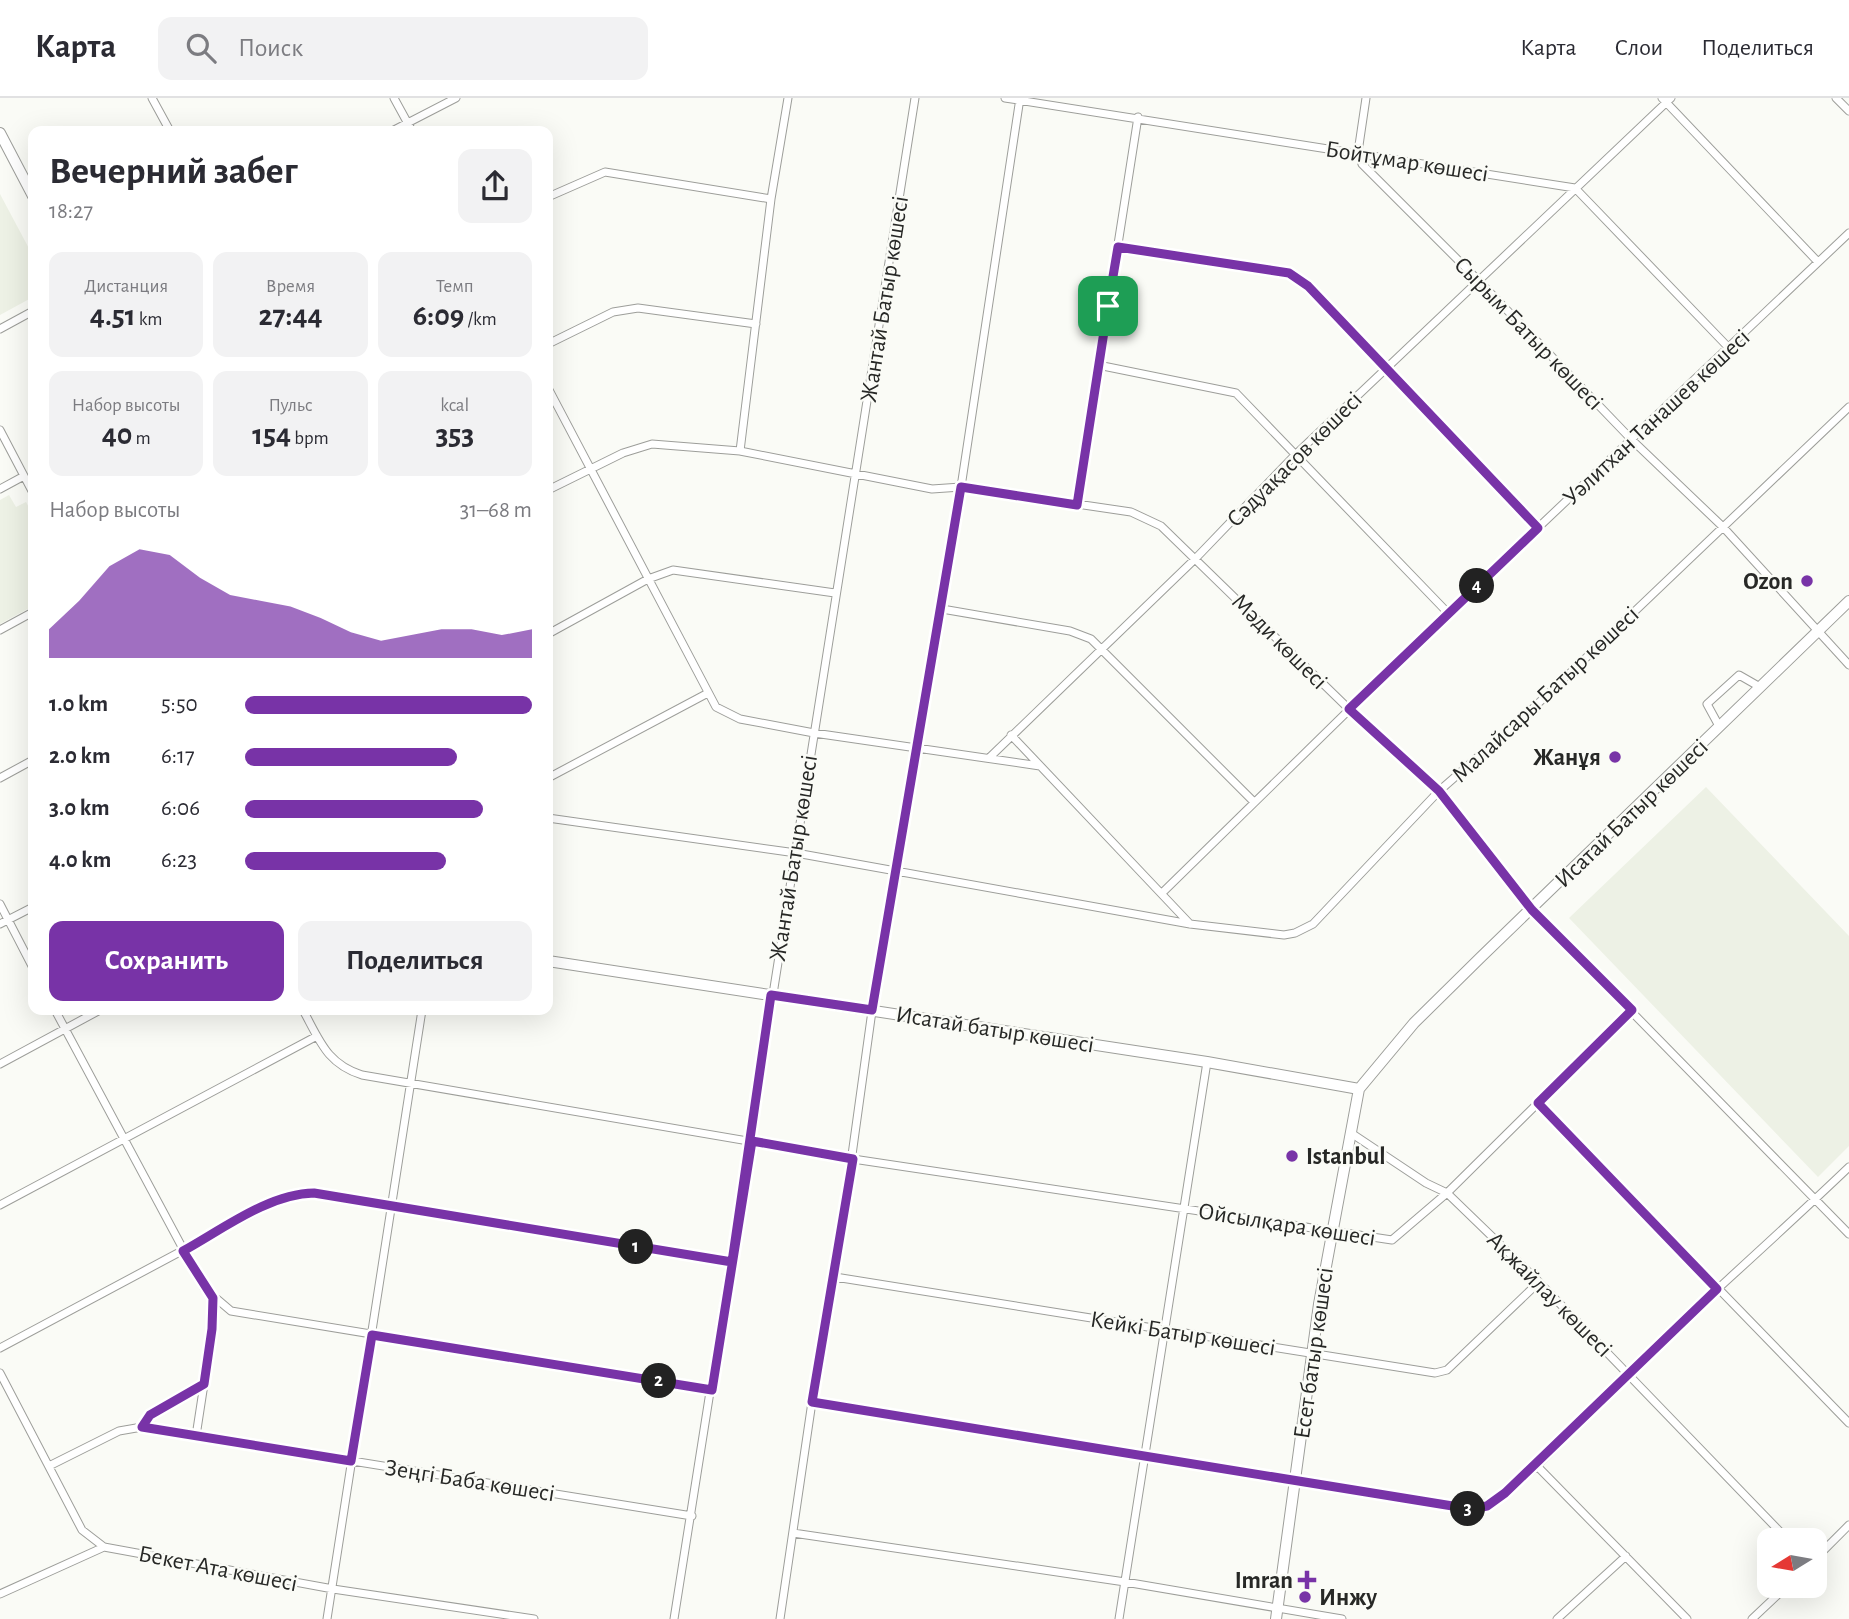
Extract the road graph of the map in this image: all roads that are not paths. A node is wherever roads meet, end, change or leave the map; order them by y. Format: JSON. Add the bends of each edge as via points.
{"nodes":[{"id":1,"x":152,"y":98,"type":"edge"},
{"id":2,"x":394,"y":98,"type":"edge"},
{"id":3,"x":456,"y":98,"type":"edge"},
{"id":4,"x":788,"y":98,"type":"edge"},
{"id":5,"x":915,"y":98,"type":"edge"},
{"id":6,"x":1005,"y":98,"type":"edge"},
{"id":7,"x":1366,"y":98,"type":"edge"},
{"id":8,"x":1836,"y":98,"type":"edge"},
{"id":9,"x":1020,"y":99,"type":"edge"},
{"id":10,"x":1666,"y":99,"type":"edge"},
{"id":11,"x":1849,"y":111,"type":"edge"},
{"id":12,"x":1138,"y":117,"type":"junction"},
{"id":13,"x":167,"y":126,"type":"edge"},
{"id":14,"x":409,"y":126,"type":"edge"},
{"id":15,"x":412,"y":126,"type":"edge"},
{"id":16,"x":0,"y":133,"type":"edge"},
{"id":17,"x":1357,"y":152,"type":"junction"},
{"id":18,"x":28,"y":186,"type":"edge"},
{"id":19,"x":1575,"y":188,"type":"junction"},
{"id":20,"x":553,"y":195,"type":"edge"},
{"id":21,"x":771,"y":199,"type":"junction"},
{"id":22,"x":1849,"y":233,"type":"edge"},
{"id":23,"x":1118,"y":247,"type":"junction"},
{"id":24,"x":1818,"y":262,"type":"junction"},
{"id":25,"x":1478,"y":280,"type":"junction"},
{"id":26,"x":28,"y":314,"type":"edge"},
{"id":27,"x":756,"y":324,"type":"junction"},
{"id":28,"x":0,"y":329,"type":"edge"},
{"id":29,"x":553,"y":342,"type":"edge"},
{"id":30,"x":1729,"y":348,"type":"junction"},
{"id":31,"x":1098,"y":365,"type":"junction"},
{"id":32,"x":1386,"y":368,"type":"junction"},
{"id":33,"x":553,"y":397,"type":"edge"},
{"id":34,"x":1849,"y":407,"type":"edge"},
{"id":35,"x":0,"y":430,"type":"edge"},
{"id":36,"x":1632,"y":440,"type":"junction"},
{"id":37,"x":740,"y":451,"type":"junction"},
{"id":38,"x":1294,"y":456,"type":"junction"},
{"id":39,"x":592,"y":469,"type":"junction"},
{"id":40,"x":857,"y":474,"type":"junction"},
{"id":41,"x":24,"y":476,"type":"junction"},
{"id":42,"x":28,"y":484,"type":"edge"},
{"id":43,"x":961,"y":487,"type":"junction"},
{"id":44,"x":0,"y":488,"type":"edge"},
{"id":45,"x":553,"y":488,"type":"edge"},
{"id":46,"x":1077,"y":505,"type":"junction"},
{"id":47,"x":1723,"y":527,"type":"junction"},
{"id":48,"x":1538,"y":528,"type":"junction"},
{"id":49,"x":1196,"y":558,"type":"junction"},
{"id":50,"x":648,"y":579,"type":"junction"},
{"id":51,"x":835,"y":593,"type":"junction"},
{"id":52,"x":1849,"y":601,"type":"edge"},
{"id":53,"x":942,"y":609,"type":"junction"},
{"id":54,"x":1448,"y":613,"type":"junction"},
{"id":55,"x":28,"y":615,"type":"edge"},
{"id":56,"x":0,"y":630,"type":"edge"},
{"id":57,"x":553,"y":631,"type":"edge"},
{"id":58,"x":1817,"y":632,"type":"junction"},
{"id":59,"x":1102,"y":648,"type":"junction"},
{"id":60,"x":1849,"y":666,"type":"edge"},
{"id":61,"x":1760,"y":687,"type":"junction"},
{"id":62,"x":708,"y":693,"type":"junction"},
{"id":63,"x":1349,"y":709,"type":"junction"},
{"id":64,"x":1719,"y":726,"type":"junction"},
{"id":65,"x":814,"y":733,"type":"junction"},
{"id":66,"x":1011,"y":735,"type":"junction"},
{"id":67,"x":919,"y":748,"type":"junction"},
{"id":68,"x":989,"y":758,"type":"junction"},
{"id":69,"x":28,"y":763,"type":"edge"},
{"id":70,"x":1040,"y":766,"type":"junction"},
{"id":71,"x":553,"y":775,"type":"edge"},
{"id":72,"x":0,"y":778,"type":"edge"},
{"id":73,"x":1439,"y":791,"type":"junction"},
{"id":74,"x":1254,"y":802,"type":"junction"},
{"id":75,"x":553,"y":819,"type":"edge"},
{"id":76,"x":796,"y":853,"type":"junction"},
{"id":77,"x":894,"y":872,"type":"junction"},
{"id":78,"x":1162,"y":893,"type":"junction"},
{"id":79,"x":0,"y":904,"type":"edge"},
{"id":80,"x":28,"y":910,"type":"edge"},
{"id":81,"x":1532,"y":910,"type":"junction"},
{"id":82,"x":8,"y":920,"type":"junction"},
{"id":83,"x":1190,"y":924,"type":"junction"},
{"id":84,"x":0,"y":925,"type":"edge"},
{"id":85,"x":28,"y":958,"type":"edge"},
{"id":86,"x":553,"y":962,"type":"edge"},
{"id":87,"x":771,"y":995,"type":"junction"},
{"id":88,"x":872,"y":1010,"type":"junction"},
{"id":89,"x":1632,"y":1010,"type":"junction"},
{"id":90,"x":58,"y":1015,"type":"edge"},
{"id":91,"x":91,"y":1015,"type":"edge"},
{"id":92,"x":306,"y":1015,"type":"edge"},
{"id":93,"x":421,"y":1015,"type":"edge"},
{"id":94,"x":65,"y":1029,"type":"junction"},
{"id":95,"x":317,"y":1036,"type":"junction"},
{"id":96,"x":1207,"y":1062,"type":"junction"},
{"id":97,"x":0,"y":1064,"type":"edge"},
{"id":98,"x":412,"y":1084,"type":"junction"},
{"id":99,"x":1359,"y":1089,"type":"junction"},
{"id":100,"x":1538,"y":1103,"type":"junction"},
{"id":101,"x":1351,"y":1133,"type":"junction"},
{"id":102,"x":124,"y":1140,"type":"junction"},
{"id":103,"x":752,"y":1141,"type":"junction"},
{"id":104,"x":853,"y":1159,"type":"junction"},
{"id":105,"x":1849,"y":1167,"type":"edge"},
{"id":106,"x":1447,"y":1193,"type":"junction"},
{"id":107,"x":1815,"y":1200,"type":"junction"},
{"id":108,"x":0,"y":1205,"type":"edge"},
{"id":109,"x":392,"y":1207,"type":"junction"},
{"id":110,"x":1184,"y":1207,"type":"junction"},
{"id":111,"x":1332,"y":1230,"type":"junction"},
{"id":112,"x":1849,"y":1234,"type":"edge"},
{"id":113,"x":183,"y":1251,"type":"junction"},
{"id":114,"x":732,"y":1262,"type":"junction"},
{"id":115,"x":835,"y":1277,"type":"junction"},
{"id":116,"x":1538,"y":1282,"type":"junction"},
{"id":117,"x":1717,"y":1289,"type":"junction"},
{"id":118,"x":213,"y":1298,"type":"junction"},
{"id":119,"x":1164,"y":1330,"type":"junction"},
{"id":120,"x":372,"y":1335,"type":"junction"},
{"id":121,"x":0,"y":1348,"type":"edge"},
{"id":122,"x":1313,"y":1354,"type":"junction"},
{"id":123,"x":0,"y":1373,"type":"edge"},
{"id":124,"x":1627,"y":1373,"type":"junction"},
{"id":125,"x":204,"y":1384,"type":"junction"},
{"id":126,"x":712,"y":1390,"type":"junction"},
{"id":127,"x":812,"y":1402,"type":"junction"},
{"id":128,"x":1849,"y":1423,"type":"edge"},
{"id":129,"x":142,"y":1427,"type":"junction"},
{"id":130,"x":196,"y":1436,"type":"junction"},
{"id":131,"x":1145,"y":1457,"type":"junction"},
{"id":132,"x":351,"y":1461,"type":"junction"},
{"id":133,"x":1536,"y":1465,"type":"junction"},
{"id":134,"x":48,"y":1466,"type":"junction"},
{"id":135,"x":1295,"y":1481,"type":"junction"},
{"id":136,"x":692,"y":1516,"type":"junction"},
{"id":137,"x":1849,"y":1525,"type":"edge"},
{"id":138,"x":1776,"y":1528,"type":"edge"},
{"id":139,"x":793,"y":1533,"type":"junction"},
{"id":140,"x":104,"y":1547,"type":"junction"},
{"id":141,"x":1827,"y":1547,"type":"edge"},
{"id":142,"x":1626,"y":1556,"type":"junction"},
{"id":143,"x":1125,"y":1582,"type":"junction"},
{"id":144,"x":332,"y":1589,"type":"junction"},
{"id":145,"x":0,"y":1594,"type":"edge"},
{"id":146,"x":1774,"y":1598,"type":"edge"},
{"id":147,"x":1277,"y":1614,"type":"edge"},
{"id":148,"x":327,"y":1619,"type":"edge"},
{"id":149,"x":534,"y":1619,"type":"edge"},
{"id":150,"x":674,"y":1619,"type":"edge"},
{"id":151,"x":780,"y":1619,"type":"edge"},
{"id":152,"x":1119,"y":1619,"type":"edge"},
{"id":153,"x":1342,"y":1619,"type":"edge"},
{"id":154,"x":1557,"y":1619,"type":"edge"},
{"id":155,"x":1686,"y":1619,"type":"edge"},
{"id":156,"x":1752,"y":1619,"type":"edge"}],
"edges":[{"from":1,"to":13,"type":"street"},
{"from":2,"to":14,"type":"street"},
{"from":3,"to":15,"type":"street"},
{"from":4,"to":21,"type":"street"},
{"from":5,"to":40,"type":"street","name":"Жантай Батыр көшесі"},
{"from":6,"to":9,"type":"street","name":"Бойтұмар көшесі"},
{"from":7,"to":17,"type":"street"},
{"from":8,"to":11,"type":"street"},
{"from":9,"to":12,"type":"street","name":"Бойтұмар көшесі"},
{"from":9,"to":43,"type":"street"},
{"from":10,"to":19,"type":"street","name":"Сәдуақасов көшесі"},
{"from":10,"to":24,"type":"street"},
{"from":12,"to":17,"type":"street","name":"Бойтұмар көшесі"},
{"from":12,"to":23,"type":"street"},
{"from":16,"to":18,"type":"street"},
{"from":17,"to":19,"type":"street","name":"Бойтұмар көшесі"},
{"from":17,"to":25,"type":"street","name":"Сырым Батыр көшесі","via":[[1362,164]]},
{"from":19,"to":25,"type":"street","name":"Сәдуақасов көшесі"},
{"from":19,"to":30,"type":"street"},
{"from":20,"to":21,"type":"street","via":[[605,172]]},
{"from":21,"to":27,"type":"street"},
{"from":22,"to":24,"type":"street","name":"Уәлитхан Танашев көшесі"},
{"from":23,"to":31,"type":"street"},
{"from":23,"to":32,"type":"street","via":[[1289,273],[1308,286]]},
{"from":24,"to":30,"type":"street","name":"Уәлитхан Танашев көшесі"},
{"from":25,"to":32,"type":"street","name":"Сәдуақасов көшесі"},
{"from":25,"to":36,"type":"street","name":"Сырым Батыр көшесі"},
{"from":26,"to":28,"type":"street"},
{"from":27,"to":29,"type":"street","via":[[638,308],[613,312]]},
{"from":27,"to":37,"type":"street"},
{"from":30,"to":36,"type":"street","name":"Уәлитхан Танашев көшесі"},
{"from":31,"to":38,"type":"street","via":[[1236,393]]},
{"from":31,"to":46,"type":"street"},
{"from":32,"to":38,"type":"street","name":"Сәдуақасов көшесі"},
{"from":32,"to":48,"type":"street"},
{"from":33,"to":39,"type":"street"},
{"from":34,"to":47,"type":"street","name":"Малайсары Батыр көшесі"},
{"from":35,"to":41,"type":"street"},
{"from":36,"to":47,"type":"street","name":"Сырым Батыр көшесі"},
{"from":36,"to":48,"type":"street","name":"Уәлитхан Танашев көшесі"},
{"from":37,"to":39,"type":"street","via":[[652,444]]},
{"from":37,"to":40,"type":"street","name":"Мәди көшесі"},
{"from":38,"to":49,"type":"street","name":"Сәдуақасов көшесі"},
{"from":38,"to":54,"type":"street"},
{"from":39,"to":45,"type":"street"},
{"from":39,"to":50,"type":"street"},
{"from":40,"to":43,"type":"street","name":"Мәди көшесі","via":[[932,489]]},
{"from":40,"to":51,"type":"street","name":"Жантай Батыр көшесі"},
{"from":41,"to":42,"type":"street"},
{"from":41,"to":44,"type":"street"},
{"from":43,"to":46,"type":"street","name":"Мәди көшесі"},
{"from":43,"to":53,"type":"street"},
{"from":46,"to":49,"type":"street","name":"Мәди көшесі","via":[[1130,512],[1161,526]]},
{"from":47,"to":58,"type":"street","name":"Сырым Батыр көшесі"},
{"from":47,"to":73,"type":"street","name":"Малайсары Батыр көшесі","via":[[1527,714]]},
{"from":48,"to":54,"type":"street","name":"Уәлитхан Танашев көшесі"},
{"from":49,"to":59,"type":"street","name":"Сәдуақасов көшесі"},
{"from":49,"to":63,"type":"street","name":"Мәди көшесі"},
{"from":50,"to":51,"type":"street","via":[[673,570],[701,572]]},
{"from":50,"to":57,"type":"street"},
{"from":50,"to":62,"type":"street"},
{"from":51,"to":65,"type":"street","name":"Жантай Батыр көшесі"},
{"from":52,"to":58,"type":"street","name":"Исатай Батыр көшесі"},
{"from":53,"to":59,"type":"street","via":[[1070,631]]},
{"from":53,"to":67,"type":"street"},
{"from":54,"to":63,"type":"street","name":"Уәлитхан Танашев көшесі"},
{"from":55,"to":56,"type":"street"},
{"from":58,"to":60,"type":"street","name":"Сырым Батыр көшесі"},
{"from":58,"to":61,"type":"street","name":"Исатай Батыр көшесі"},
{"from":59,"to":66,"type":"street","name":"Сәдуақасов көшесі"},
{"from":59,"to":74,"type":"street"},
{"from":61,"to":64,"type":"street","name":"Исатай Батыр көшесі"},
{"from":61,"to":64,"type":"street","via":[[1740,674],[1707,704]]},
{"from":62,"to":65,"type":"street","via":[[716,708],[740,719]]},
{"from":62,"to":71,"type":"street"},
{"from":63,"to":73,"type":"street","name":"Мәди көшесі"},
{"from":63,"to":74,"type":"street","name":"Уәлитхан Танашев көшесі"},
{"from":64,"to":81,"type":"street","name":"Исатай Батыр көшесі"},
{"from":65,"to":67,"type":"street"},
{"from":65,"to":76,"type":"street","name":"Жантай Батыр көшесі"},
{"from":66,"to":68,"type":"street","name":"Сәдуақасов көшесі"},
{"from":66,"to":70,"type":"street"},
{"from":67,"to":68,"type":"street"},
{"from":67,"to":77,"type":"street"},
{"from":68,"to":70,"type":"street"},
{"from":69,"to":72,"type":"street"},
{"from":70,"to":78,"type":"street"},
{"from":73,"to":81,"type":"street","name":"Мәди көшесі"},
{"from":73,"to":83,"type":"street","name":"Малайсары Батыр көшесі","via":[[1304,929],[1284,935]]},
{"from":74,"to":78,"type":"street","name":"Уәлитхан Танашев көшесі"},
{"from":75,"to":76,"type":"street","name":"Малайсары Батыр көшесі"},
{"from":76,"to":77,"type":"street","name":"Малайсары Батыр көшесі"},
{"from":76,"to":87,"type":"street","name":"Жантай Батыр көшесі"},
{"from":77,"to":83,"type":"street","name":"Малайсары Батыр көшесі"},
{"from":77,"to":88,"type":"street"},
{"from":78,"to":83,"type":"street"},
{"from":79,"to":82,"type":"street"},
{"from":80,"to":82,"type":"street"},
{"from":81,"to":89,"type":"street","name":"Мәди көшесі"},
{"from":81,"to":99,"type":"street","name":"Исатай Батыр көшесі","via":[[1414,1023]]},
{"from":82,"to":84,"type":"street"},
{"from":82,"to":85,"type":"street"},
{"from":86,"to":87,"type":"street","name":"Исатай батыр көшесі"},
{"from":87,"to":88,"type":"street","name":"Исатай батыр көшесі"},
{"from":87,"to":103,"type":"street","name":"Жантай Батыр көшесі"},
{"from":88,"to":96,"type":"street","name":"Исатай батыр көшесі"},
{"from":88,"to":104,"type":"street"},
{"from":89,"to":100,"type":"street","name":"Ойсылқара көшесі"},
{"from":89,"to":107,"type":"street","name":"Мәди көшесі"},
{"from":90,"to":94,"type":"street"},
{"from":91,"to":94,"type":"street"},
{"from":92,"to":95,"type":"street","name":"Ойсылқара көшесі"},
{"from":93,"to":98,"type":"street"},
{"from":94,"to":97,"type":"street"},
{"from":94,"to":102,"type":"street"},
{"from":95,"to":98,"type":"street","name":"Ойсылқара көшесі","via":[[343,1069]]},
{"from":95,"to":102,"type":"street"},
{"from":96,"to":99,"type":"street","name":"Исатай батыр көшесі"},
{"from":96,"to":110,"type":"street"},
{"from":98,"to":103,"type":"street","name":"Ойсылқара көшесі"},
{"from":98,"to":109,"type":"street"},
{"from":99,"to":101,"type":"street","name":"Есет батыр көшесі"},
{"from":100,"to":106,"type":"street","name":"Ойсылқара көшесі"},
{"from":100,"to":117,"type":"street"},
{"from":101,"to":106,"type":"street","name":"Ақжайлау көшесі"},
{"from":101,"to":111,"type":"street","name":"Есет батыр көшесі"},
{"from":102,"to":108,"type":"street"},
{"from":102,"to":113,"type":"street"},
{"from":103,"to":104,"type":"street","name":"Ойсылқара көшесі"},
{"from":103,"to":114,"type":"street","name":"Жантай Батыр көшесі"},
{"from":104,"to":110,"type":"street","name":"Ойсылқара көшесі"},
{"from":104,"to":115,"type":"street"},
{"from":105,"to":107,"type":"street"},
{"from":106,"to":111,"type":"street","name":"Ойсылқара көшесі","via":[[1392,1240]]},
{"from":106,"to":116,"type":"street","name":"Ақжайлау көшесі"},
{"from":107,"to":112,"type":"street","name":"Мәди көшесі"},
{"from":107,"to":117,"type":"street"},
{"from":109,"to":113,"type":"street","via":[[297,1194],[279,1199]]},
{"from":109,"to":114,"type":"street"},
{"from":109,"to":120,"type":"street"},
{"from":110,"to":111,"type":"street","name":"Ойсылқара көшесі"},
{"from":110,"to":119,"type":"street"},
{"from":111,"to":122,"type":"street","name":"Есет батыр көшесі"},
{"from":113,"to":118,"type":"street"},
{"from":113,"to":121,"type":"street"},
{"from":114,"to":126,"type":"street","name":"Жантай Батыр көшесі"},
{"from":115,"to":119,"type":"street","name":"Кейкі Батыр көшесі"},
{"from":115,"to":127,"type":"street"},
{"from":116,"to":122,"type":"street","name":"Кейкі Батыр көшесі","via":[[1447,1370],[1435,1373]]},
{"from":116,"to":124,"type":"street","name":"Ақжайлау көшесі"},
{"from":117,"to":124,"type":"street"},
{"from":117,"to":128,"type":"street"},
{"from":118,"to":120,"type":"street","via":[[231,1311]]},
{"from":118,"to":125,"type":"street"},
{"from":119,"to":122,"type":"street","name":"Кейкі Батыр көшесі"},
{"from":119,"to":131,"type":"street"},
{"from":120,"to":126,"type":"street"},
{"from":120,"to":132,"type":"street"},
{"from":122,"to":135,"type":"street","name":"Есет батыр көшесі"},
{"from":123,"to":134,"type":"street","name":"Бекет Ата көшесі"},
{"from":124,"to":133,"type":"street"},
{"from":124,"to":138,"type":"street","name":"Ақжайлау көшесі"},
{"from":125,"to":129,"type":"street","via":[[150,1415]]},
{"from":125,"to":130,"type":"street"},
{"from":126,"to":136,"type":"street","name":"Жантай Батыр көшесі"},
{"from":127,"to":131,"type":"street"},
{"from":127,"to":139,"type":"street"},
{"from":129,"to":130,"type":"street","name":"Зеңгі Баба көшесі"},
{"from":129,"to":134,"type":"street","name":"Зеңгі Баба көшесі","via":[[119,1431]]},
{"from":130,"to":132,"type":"street","name":"Зеңгі Баба көшесі"},
{"from":131,"to":135,"type":"street"},
{"from":131,"to":143,"type":"street"},
{"from":132,"to":136,"type":"street","name":"Зеңгі Баба көшесі"},
{"from":132,"to":144,"type":"street"},
{"from":133,"to":135,"type":"street","via":[[1487,1506],[1471,1509]]},
{"from":133,"to":142,"type":"street"},
{"from":134,"to":140,"type":"street","name":"Бекет Ата көшесі","via":[[82,1530]]},
{"from":135,"to":147,"type":"street","name":"Есет батыр көшесі"},
{"from":136,"to":150,"type":"street","name":"Жантай Батыр көшесі"},
{"from":137,"to":141,"type":"street"},
{"from":139,"to":143,"type":"street"},
{"from":139,"to":151,"type":"street"},
{"from":140,"to":144,"type":"street","name":"Бекет Ата көшесі"},
{"from":140,"to":145,"type":"street"},
{"from":142,"to":154,"type":"street"},
{"from":142,"to":155,"type":"street"},
{"from":143,"to":147,"type":"street"},
{"from":143,"to":152,"type":"street"},
{"from":144,"to":148,"type":"street"},
{"from":144,"to":149,"type":"street","name":"Бекет Ата көшесі"},
{"from":146,"to":156,"type":"street"},
{"from":147,"to":153,"type":"street"}]}
